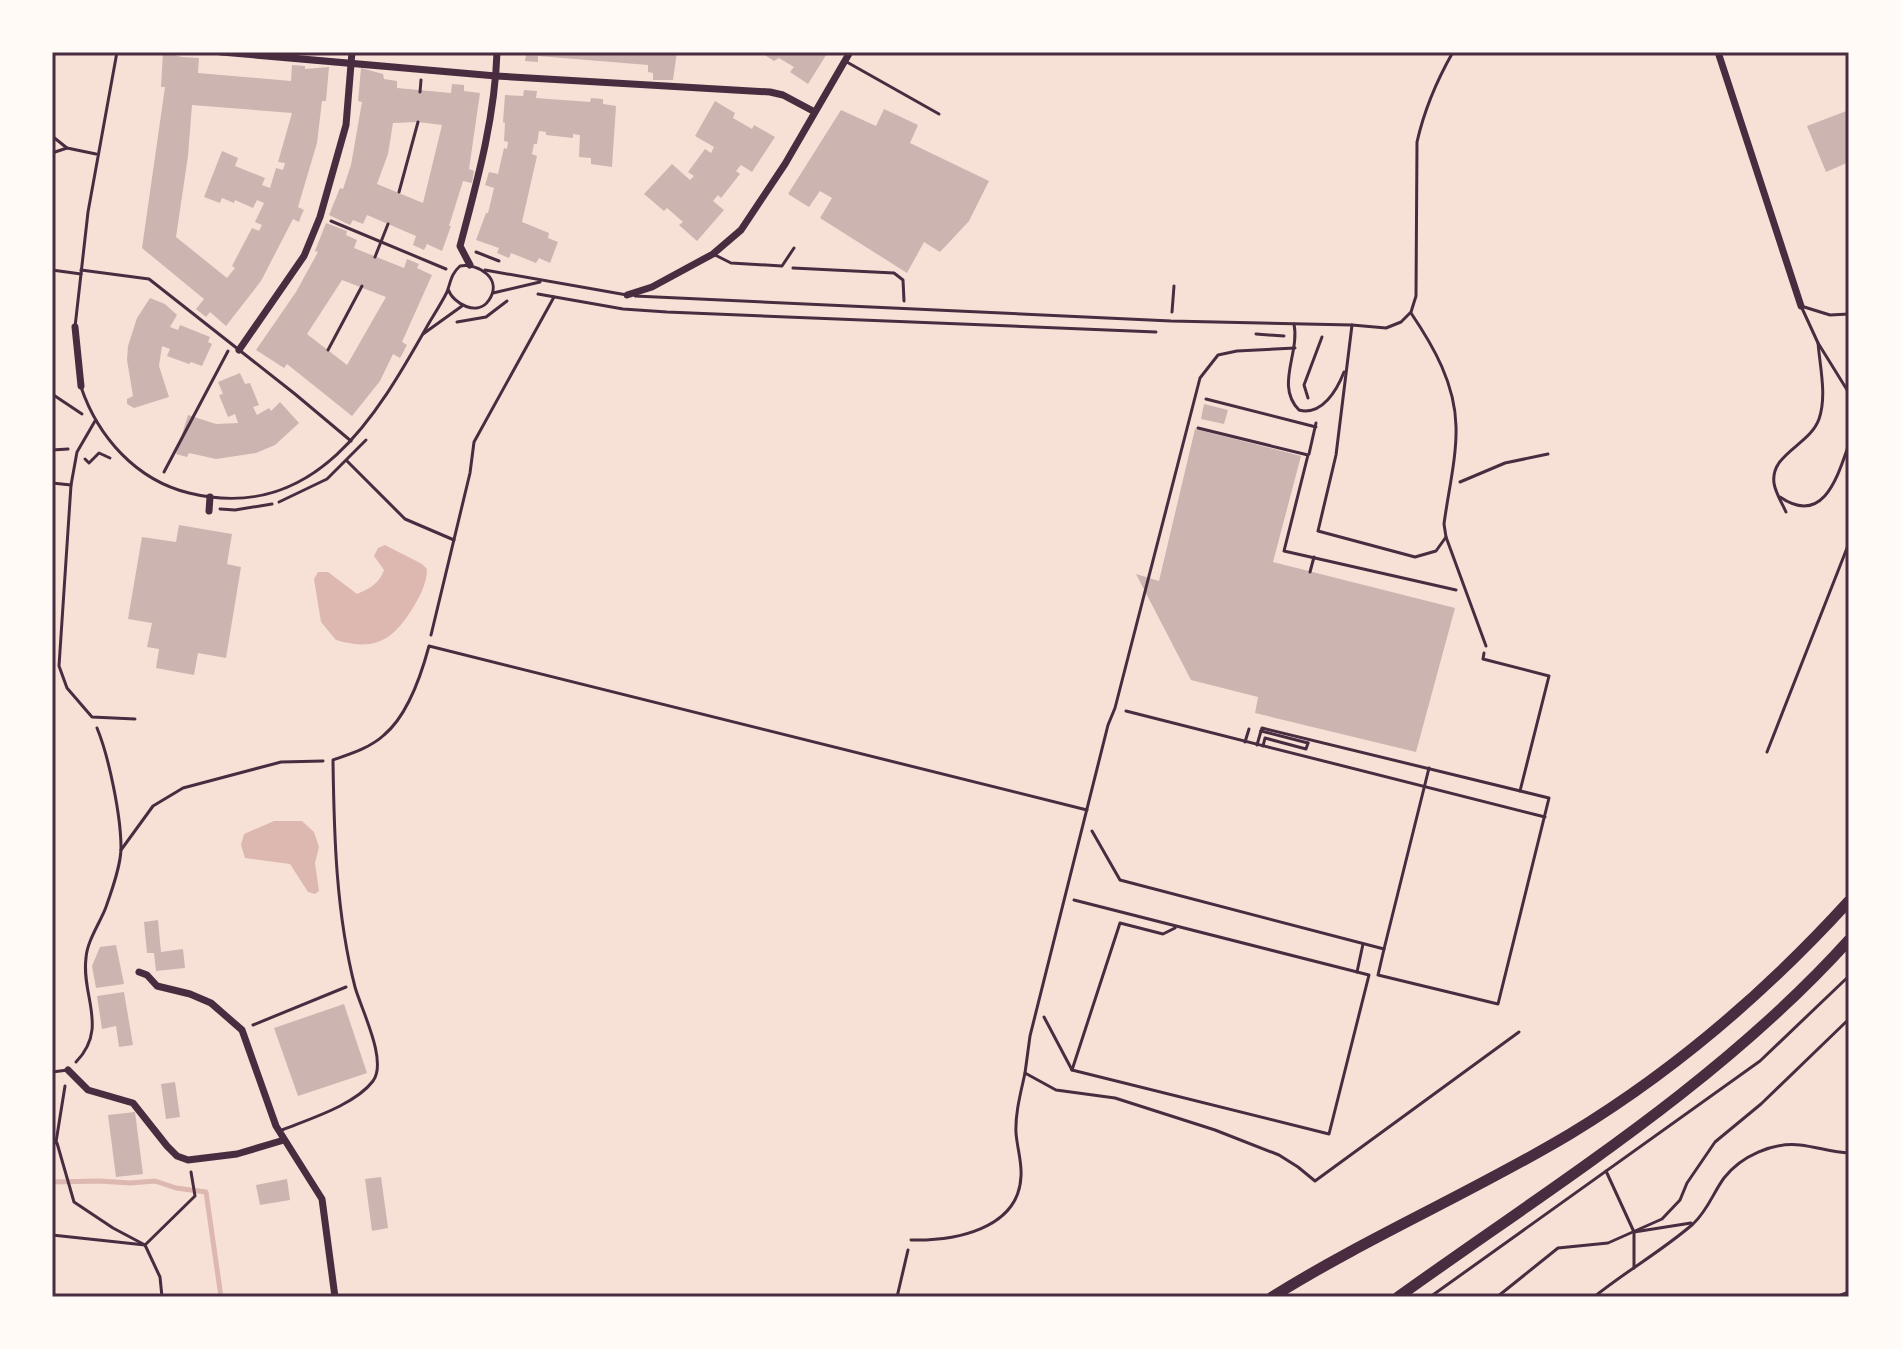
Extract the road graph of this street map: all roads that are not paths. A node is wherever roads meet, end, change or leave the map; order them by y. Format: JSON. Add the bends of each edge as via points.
{"nodes":[{"id":1,"x":117,"y":52,"type":"edge"},
{"id":2,"x":221,"y":52,"type":"edge"},
{"id":3,"x":352,"y":52,"type":"edge"},
{"id":4,"x":497,"y":52,"type":"edge"},
{"id":5,"x":850,"y":52,"type":"edge"},
{"id":6,"x":1453,"y":52,"type":"edge"},
{"id":7,"x":1718,"y":52,"type":"edge"},
{"id":8,"x":845,"y":61,"type":"junction"},
{"id":9,"x":350,"y":64,"type":"junction"},
{"id":10,"x":496,"y":76,"type":"junction"},
{"id":11,"x":813,"y":111,"type":"junction"},
{"id":12,"x":939,"y":114,"type":"dead end"},
{"id":13,"x":52,"y":136,"type":"edge"},
{"id":14,"x":67,"y":148,"type":"junction"},
{"id":15,"x":52,"y":153,"type":"edge"},
{"id":16,"x":97,"y":155,"type":"junction"},
{"id":17,"x":794,"y":248,"type":"dead end"},
{"id":18,"x":713,"y":254,"type":"junction"},
{"id":19,"x":470,"y":265,"type":"junction"},
{"id":20,"x":52,"y":270,"type":"edge"},
{"id":21,"x":485,"y":270,"type":"junction"},
{"id":22,"x":81,"y":272,"type":"junction"},
{"id":23,"x":544,"y":281,"type":"junction"},
{"id":24,"x":448,"y":289,"type":"junction"},
{"id":25,"x":492,"y":294,"type":"junction"},
{"id":26,"x":627,"y":295,"type":"junction"},
{"id":27,"x":462,"y":306,"type":"junction"},
{"id":28,"x":1801,"y":306,"type":"junction"},
{"id":29,"x":1411,"y":312,"type":"junction"},
{"id":30,"x":1849,"y":314,"type":"edge"},
{"id":31,"x":1294,"y":324,"type":"junction"},
{"id":32,"x":1352,"y":325,"type":"junction"},
{"id":33,"x":75,"y":327,"type":"joint"},
{"id":34,"x":422,"y":335,"type":"junction"},
{"id":35,"x":1818,"y":343,"type":"junction"},
{"id":36,"x":1295,"y":348,"type":"junction"},
{"id":37,"x":239,"y":350,"type":"junction"},
{"id":38,"x":1348,"y":360,"type":"junction"},
{"id":39,"x":81,"y":386,"type":"joint"},
{"id":40,"x":1849,"y":393,"type":"edge"},
{"id":41,"x":95,"y":421,"type":"junction"},
{"id":42,"x":351,"y":441,"type":"junction"},
{"id":43,"x":1849,"y":444,"type":"edge"},
{"id":44,"x":52,"y":483,"type":"edge"},
{"id":45,"x":71,"y":485,"type":"junction"},
{"id":46,"x":210,"y":497,"type":"junction"},
{"id":47,"x":1780,"y":497,"type":"junction"},
{"id":48,"x":209,"y":511,"type":"dead end"},
{"id":49,"x":1786,"y":512,"type":"dead end"},
{"id":50,"x":1446,"y":537,"type":"junction"},
{"id":51,"x":1486,"y":646,"type":"road end"},
{"id":52,"x":135,"y":719,"type":"dead end"},
{"id":53,"x":1087,"y":810,"type":"junction"},
{"id":54,"x":1849,"y":901,"type":"edge"},
{"id":55,"x":1849,"y":940,"type":"edge"},
{"id":56,"x":139,"y":972,"type":"dead end"},
{"id":57,"x":1519,"y":1032,"type":"dead end"},
{"id":58,"x":68,"y":1070,"type":"joint"},
{"id":59,"x":52,"y":1072,"type":"edge"},
{"id":60,"x":1025,"y":1073,"type":"junction"},
{"id":61,"x":279,"y":1131,"type":"junction"},
{"id":62,"x":284,"y":1140,"type":"junction"},
{"id":63,"x":911,"y":1240,"type":"road end"},
{"id":64,"x":335,"y":1297,"type":"edge"},
{"id":65,"x":1272,"y":1297,"type":"edge"},
{"id":66,"x":1398,"y":1297,"type":"edge"}],
"edges":[{"from":1,"to":16,"type":"lane"},
{"from":2,"to":9,"type":"street"},
{"from":3,"to":9,"type":"street"},
{"from":4,"to":10,"type":"street"},
{"from":5,"to":8,"type":"street"},
{"from":6,"to":29,"type":"lane","via":[[1417,142],[1416,296]]},
{"from":7,"to":28,"type":"street"},
{"from":8,"to":11,"type":"street"},
{"from":8,"to":12,"type":"lane"},
{"from":9,"to":10,"type":"street"},
{"from":9,"to":37,"type":"street","via":[[346,125],[320,217],[304,256]]},
{"from":10,"to":11,"type":"street","via":[[770,92]]},
{"from":10,"to":19,"type":"street","via":[[460,246]]},
{"from":11,"to":18,"type":"street","via":[[741,230]]},
{"from":13,"to":14,"type":"lane"},
{"from":14,"to":15,"type":"lane"},
{"from":14,"to":16,"type":"lane"},
{"from":16,"to":22,"type":"lane"},
{"from":17,"to":18,"type":"lane","via":[[782,266],[731,263]]},
{"from":18,"to":26,"type":"street"},
{"from":19,"to":21,"type":"lane"},
{"from":19,"to":24,"type":"lane","via":[[453,272]]},
{"from":20,"to":22,"type":"lane"},
{"from":21,"to":23,"type":"lane"},
{"from":21,"to":25,"type":"lane"},
{"from":22,"to":33,"type":"lane"},
{"from":22,"to":37,"type":"lane","via":[[149,279]]},
{"from":23,"to":25,"type":"lane"},
{"from":23,"to":26,"type":"lane"},
{"from":24,"to":27,"type":"lane"},
{"from":24,"to":34,"type":"lane"},
{"from":25,"to":27,"type":"lane","via":[[484,305]]},
{"from":26,"to":31,"type":"lane"},
{"from":27,"to":34,"type":"lane"},
{"from":28,"to":30,"type":"lane","via":[[1830,315]]},
{"from":28,"to":35,"type":"lane"},
{"from":29,"to":32,"type":"lane","via":[[1386,328]]},
{"from":29,"to":50,"type":"lane","via":[[1439,359],[1454,405],[1456,443]]},
{"from":31,"to":32,"type":"lane"},
{"from":31,"to":36,"type":"lane"},
{"from":32,"to":38,"type":"lane"},
{"from":33,"to":39,"type":"street"},
{"from":34,"to":42,"type":"lane"},
{"from":35,"to":40,"type":"lane"},
{"from":35,"to":47,"type":"lane","via":[[1823,407],[1810,436],[1777,466],[1774,486]]},
{"from":36,"to":38,"type":"lane","via":[[1289,394],[1294,405],[1307,412],[1333,393]]},
{"from":36,"to":53,"type":"lane","via":[[1218,355],[1200,378]]},
{"from":37,"to":42,"type":"lane"},
{"from":38,"to":50,"type":"lane","via":[[1336,455],[1318,531],[1415,557],[1436,551]]},
{"from":39,"to":41,"type":"lane"},
{"from":41,"to":45,"type":"lane","via":[[77,452]]},
{"from":41,"to":46,"type":"lane","via":[[124,456],[158,482]]},
{"from":42,"to":46,"type":"lane","via":[[317,473],[292,486],[251,497]]},
{"from":43,"to":47,"type":"lane","via":[[1835,484],[1821,500],[1800,506]]},
{"from":44,"to":45,"type":"lane"},
{"from":45,"to":52,"type":"lane","via":[[59,666],[67,688],[92,717]]},
{"from":46,"to":48,"type":"street"},
{"from":47,"to":49,"type":"lane"},
{"from":50,"to":51,"type":"lane"},
{"from":53,"to":60,"type":"lane"},
{"from":53,"to":61,"type":"lane","via":[[429,646],[412,693],[384,735],[333,760],[342,917],[354,984],[378,1064],[374,1081],[339,1107]]},
{"from":54,"to":65,"type":"highway","via":[[1761,991],[1648,1083],[1570,1134]]},
{"from":55,"to":66,"type":"highway","via":[[1793,999],[1681,1094]]},
{"from":56,"to":61,"type":"street","via":[[157,986],[211,1003],[242,1030]]},
{"from":57,"to":60,"type":"lane","via":[[1315,1181],[1279,1155],[1215,1130],[1115,1098],[1056,1090]]},
{"from":58,"to":59,"type":"lane"},
{"from":58,"to":62,"type":"street","via":[[88,1090],[133,1103],[167,1146],[188,1160],[237,1154]]},
{"from":60,"to":63,"type":"lane","via":[[1016,1132],[1021,1177],[1004,1214],[970,1234]]},
{"from":61,"to":62,"type":"street"},
{"from":62,"to":64,"type":"street","via":[[322,1199]]}]}
